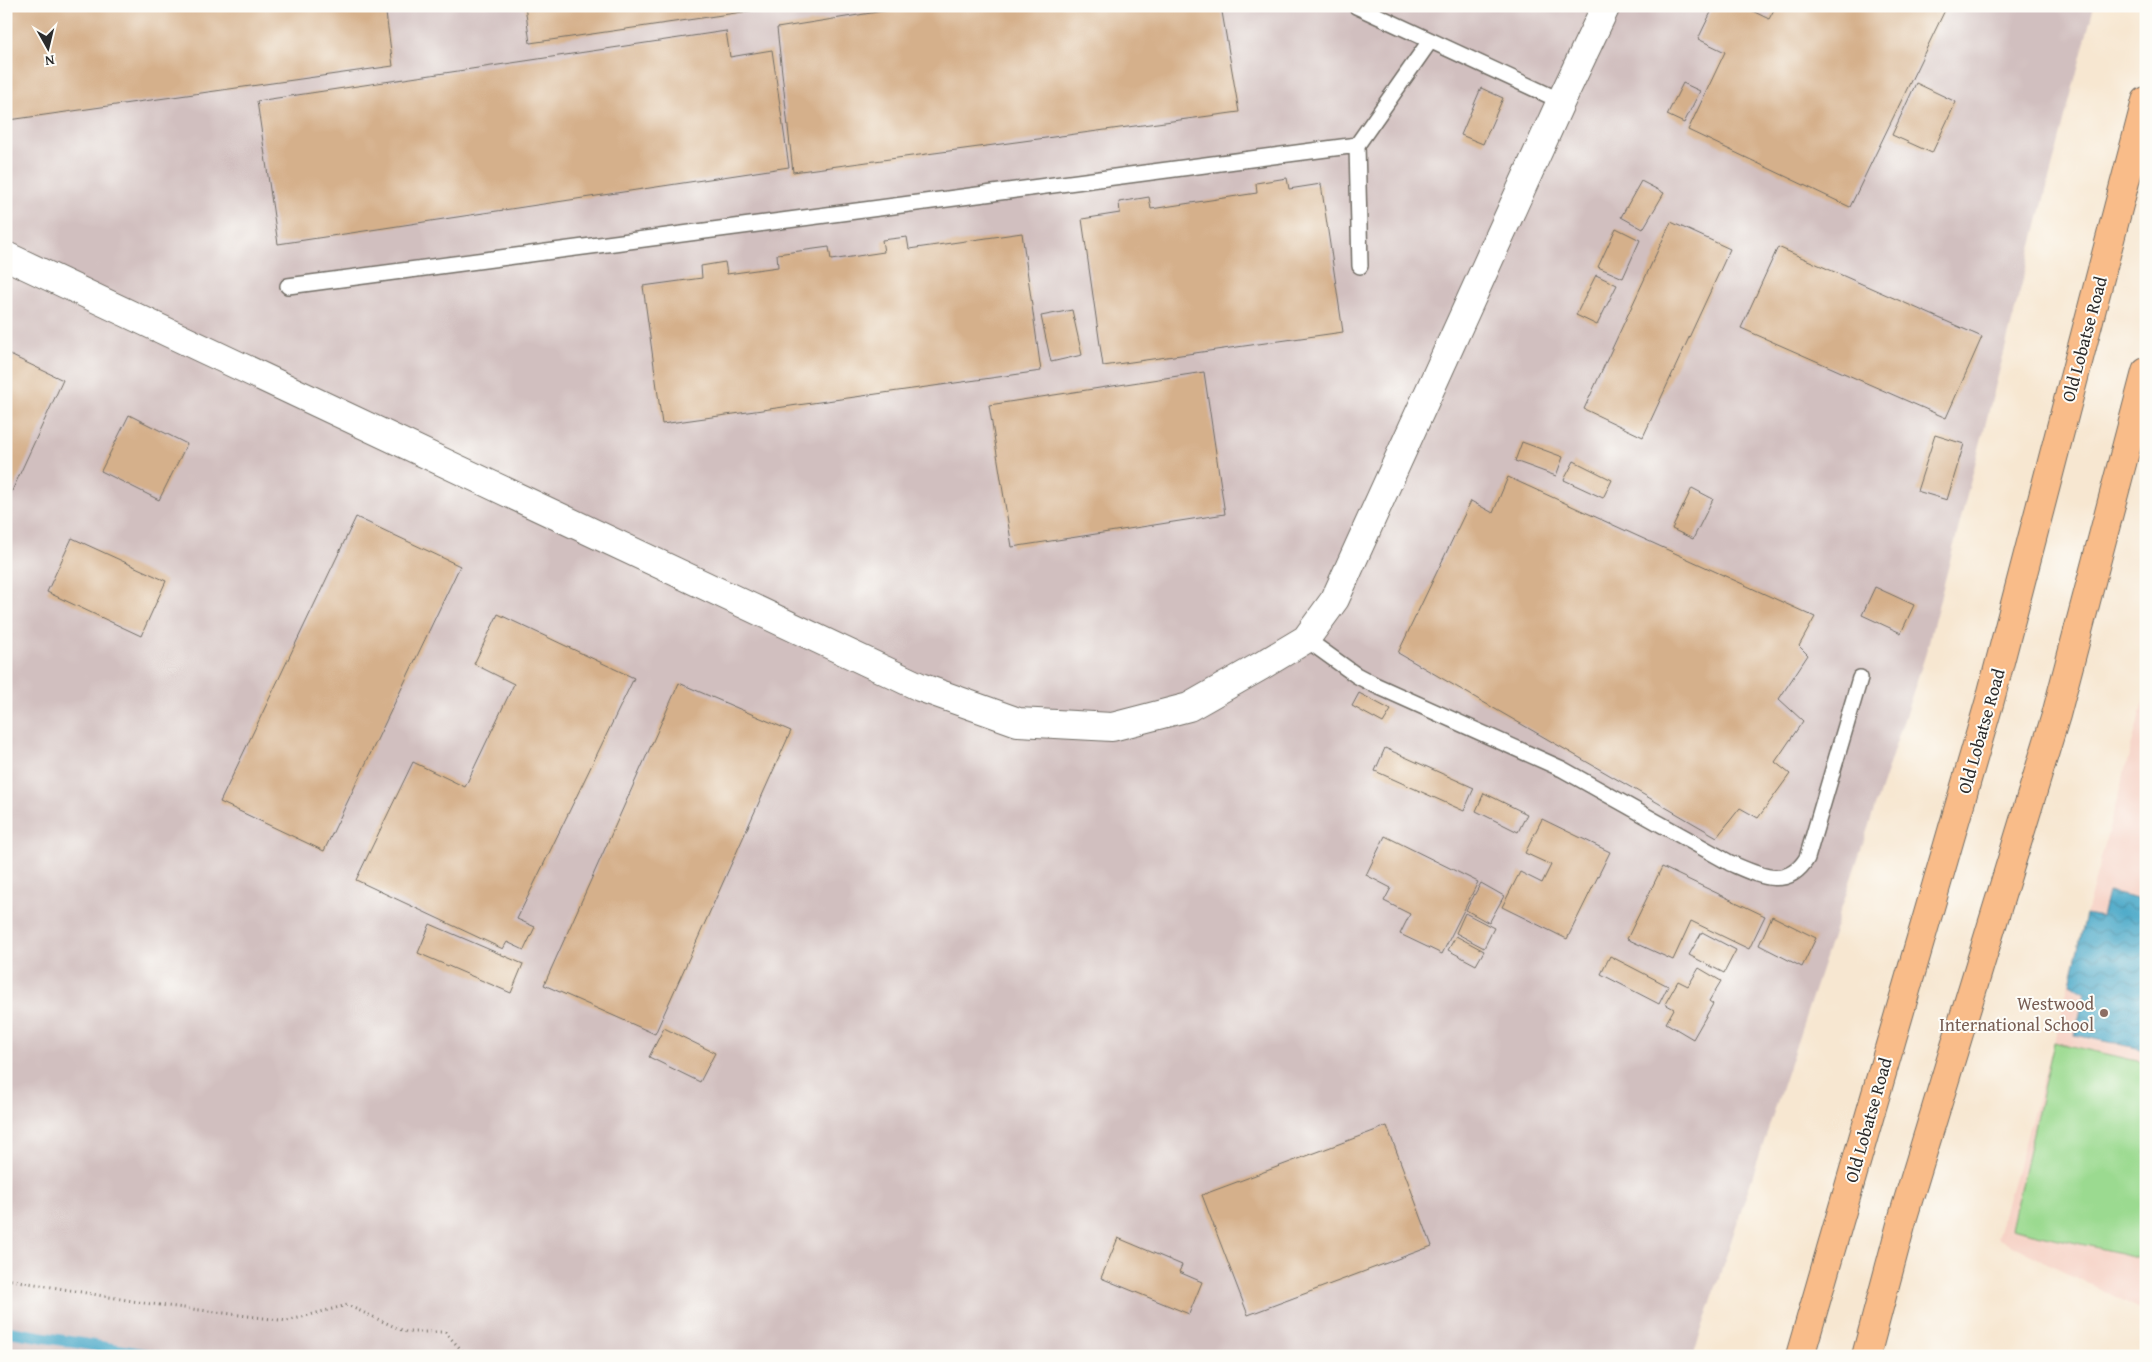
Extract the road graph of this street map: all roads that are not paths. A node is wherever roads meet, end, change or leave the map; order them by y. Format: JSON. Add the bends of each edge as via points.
{"nodes":[{"id":1,"x":1356,"y":6,"type":"edge"},
{"id":2,"x":1606,"y":6,"type":"edge"},
{"id":3,"x":1430,"y":41,"type":"junction"},
{"id":4,"x":1561,"y":100,"type":"junction"},
{"id":5,"x":2146,"y":101,"type":"edge"},
{"id":6,"x":1357,"y":145,"type":"junction"},
{"id":7,"x":6,"y":256,"type":"edge"},
{"id":8,"x":1360,"y":266,"type":"dead end"},
{"id":9,"x":288,"y":286,"type":"dead end"},
{"id":10,"x":2146,"y":372,"type":"edge"},
{"id":11,"x":1306,"y":639,"type":"junction"},
{"id":12,"x":1860,"y":678,"type":"dead end"},
{"id":13,"x":1800,"y":1356,"type":"edge"},
{"id":14,"x":1866,"y":1356,"type":"edge"}],
"edges":[{"from":1,"to":3,"type":"lane"},
{"from":2,"to":4,"type":"street"},
{"from":3,"to":4,"type":"lane"},
{"from":3,"to":6,"type":"lane"},
{"from":4,"to":11,"type":"street","via":[[1335,599]]},
{"from":5,"to":13,"type":"main road","name":"Old Lobatse Road","via":[[1990,700]]},
{"from":6,"to":8,"type":"lane"},
{"from":6,"to":9,"type":"lane"},
{"from":7,"to":11,"type":"street","via":[[920,687],[1018,722],[1112,727],[1189,706]]},
{"from":10,"to":14,"type":"main road","via":[[2056,716],[1903,1217]]},
{"from":11,"to":12,"type":"lane","via":[[1375,685],[1562,769],[1730,863],[1773,878],[1789,876],[1799,870],[1807,858]]}]}
